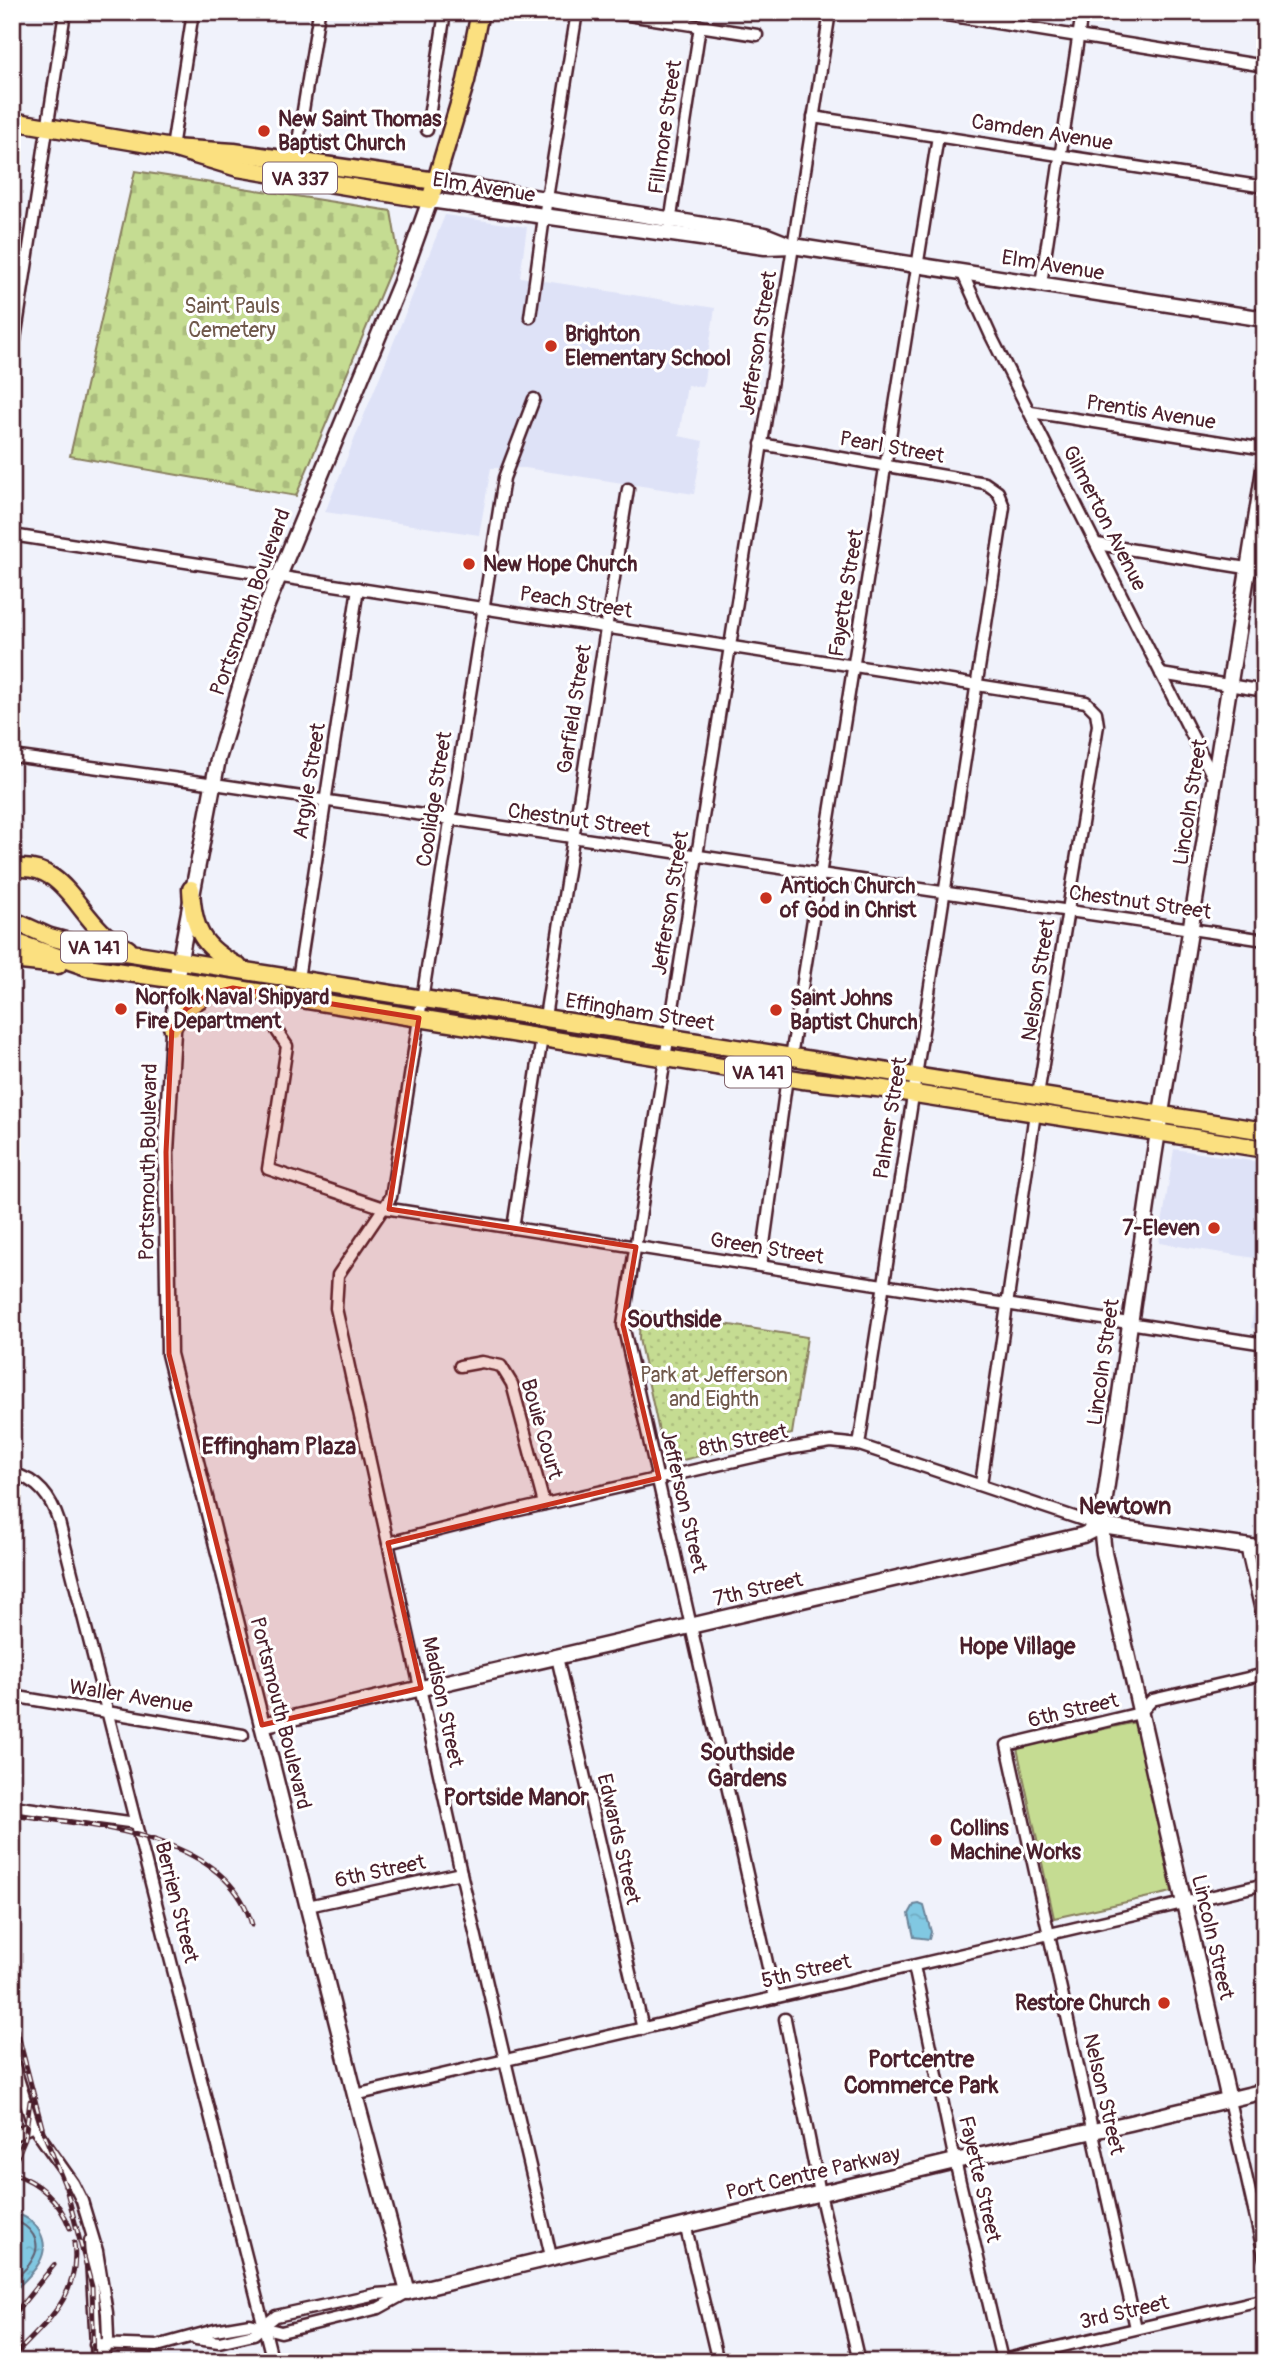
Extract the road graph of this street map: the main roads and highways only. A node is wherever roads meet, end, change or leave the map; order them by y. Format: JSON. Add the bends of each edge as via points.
{"nodes":[{"id":1,"x":480,"y":12,"type":"edge"},
{"id":2,"x":12,"y":121,"type":"edge"},
{"id":3,"x":172,"y":148,"type":"junction"},
{"id":4,"x":436,"y":181,"type":"junction"},
{"id":5,"x":430,"y":200,"type":"junction"},
{"id":6,"x":670,"y":227,"type":"junction"},
{"id":7,"x":1265,"y":319,"type":"edge"},
{"id":8,"x":1265,"y":463,"type":"edge"},
{"id":9,"x":15,"y":869,"type":"edge"},
{"id":10,"x":191,"y":890,"type":"junction"},
{"id":11,"x":12,"y":920,"type":"edge"},
{"id":12,"x":12,"y":941,"type":"edge"},
{"id":13,"x":153,"y":957,"type":"junction"},
{"id":14,"x":12,"y":960,"type":"edge"},
{"id":15,"x":179,"y":961,"type":"junction"},
{"id":16,"x":88,"y":967,"type":"junction"},
{"id":17,"x":250,"y":972,"type":"junction"},
{"id":18,"x":176,"y":980,"type":"junction"},
{"id":19,"x":233,"y":988,"type":"junction"},
{"id":20,"x":172,"y":1027,"type":"junction"},
{"id":21,"x":1163,"y":1115,"type":"junction"},
{"id":22,"x":1265,"y":1131,"type":"edge"},
{"id":23,"x":1159,"y":1132,"type":"junction"},
{"id":24,"x":1265,"y":1149,"type":"edge"},
{"id":25,"x":1101,"y":1526,"type":"junction"},
{"id":26,"x":1265,"y":1549,"type":"edge"},
{"id":27,"x":262,"y":1725,"type":"junction"},
{"id":28,"x":1265,"y":2091,"type":"edge"},
{"id":29,"x":1229,"y":2099,"type":"junction"},
{"id":30,"x":408,"y":2292,"type":"joint"}],
"edges":[{"from":1,"to":4,"type":"main road","name":"Portsmouth Boulevard","via":[[466,81]]},
{"from":2,"to":3,"type":"main road","name":"Elm Avenue","number":"VA 337"},
{"from":3,"to":4,"type":"main road","name":"Elm Avenue","number":"VA 337","via":[[234,152]]},
{"from":3,"to":5,"type":"main road","name":"Elm Avenue","number":"VA 337","via":[[238,168]]},
{"from":4,"to":5,"type":"main road","name":"Portsmouth Boulevard"},
{"from":4,"to":6,"type":"main road","name":"Elm Avenue","via":[[547,198]]},
{"from":5,"to":6,"type":"main road","name":"Elm Avenue","via":[[544,217]]},
{"from":5,"to":10,"type":"main road","name":"Portsmouth Boulevard","via":[[247,662],[212,785]]},
{"from":6,"to":7,"type":"main road","name":"Elm Avenue","via":[[765,235],[793,246]]},
{"from":8,"to":21,"type":"main road","name":"Lincoln Street"},
{"from":9,"to":13,"type":"main road","via":[[34,868],[49,874],[108,937]]},
{"from":10,"to":15,"type":"main road","name":"Portsmouth Boulevard"},
{"from":10,"to":17,"type":"main road","via":[[194,920],[202,937],[216,954]]},
{"from":11,"to":13,"type":"main road","name":"Effingham Street","number":"VA 141","via":[[65,941]]},
{"from":12,"to":16,"type":"main road","name":"Effingham Street","number":"VA 141"},
{"from":13,"to":15,"type":"main road","name":"Effingham Street","number":"VA 141"},
{"from":14,"to":16,"type":"main road"},
{"from":15,"to":17,"type":"main road","name":"Effingham Street","number":"VA 141"},
{"from":15,"to":18,"type":"main road","name":"Portsmouth Boulevard"},
{"from":16,"to":18,"type":"main road","name":"Effingham Street","number":"VA 141"},
{"from":17,"to":21,"type":"main road","name":"Effingham Street","number":"VA 141"},
{"from":18,"to":19,"type":"main road","name":"Effingham Street","number":"VA 141"},
{"from":18,"to":20,"type":"main road","name":"Portsmouth Boulevard"},
{"from":19,"to":20,"type":"main road","via":[[208,993]]},
{"from":19,"to":23,"type":"main road","name":"Effingham Street","number":"VA 141"},
{"from":20,"to":27,"type":"main road","name":"Portsmouth Boulevard","via":[[165,1165],[169,1354]]},
{"from":21,"to":22,"type":"main road","name":"Effingham Street","number":"VA 141"},
{"from":21,"to":23,"type":"main road","name":"Lincoln Street"},
{"from":23,"to":24,"type":"main road","name":"Effingham Street","number":"VA 141"},
{"from":23,"to":25,"type":"main road","name":"Lincoln Street"},
{"from":25,"to":26,"type":"main road","name":"7th Street"},
{"from":25,"to":27,"type":"main road","name":"7th Street","via":[[1083,1535]]},
{"from":25,"to":29,"type":"main road","name":"Lincoln Street"},
{"from":27,"to":30,"type":"main road","name":"Portsmouth Boulevard"},
{"from":28,"to":29,"type":"main road","name":"Port Centre Parkway"},
{"from":29,"to":30,"type":"main road","name":"Port Centre Parkway"}]}
